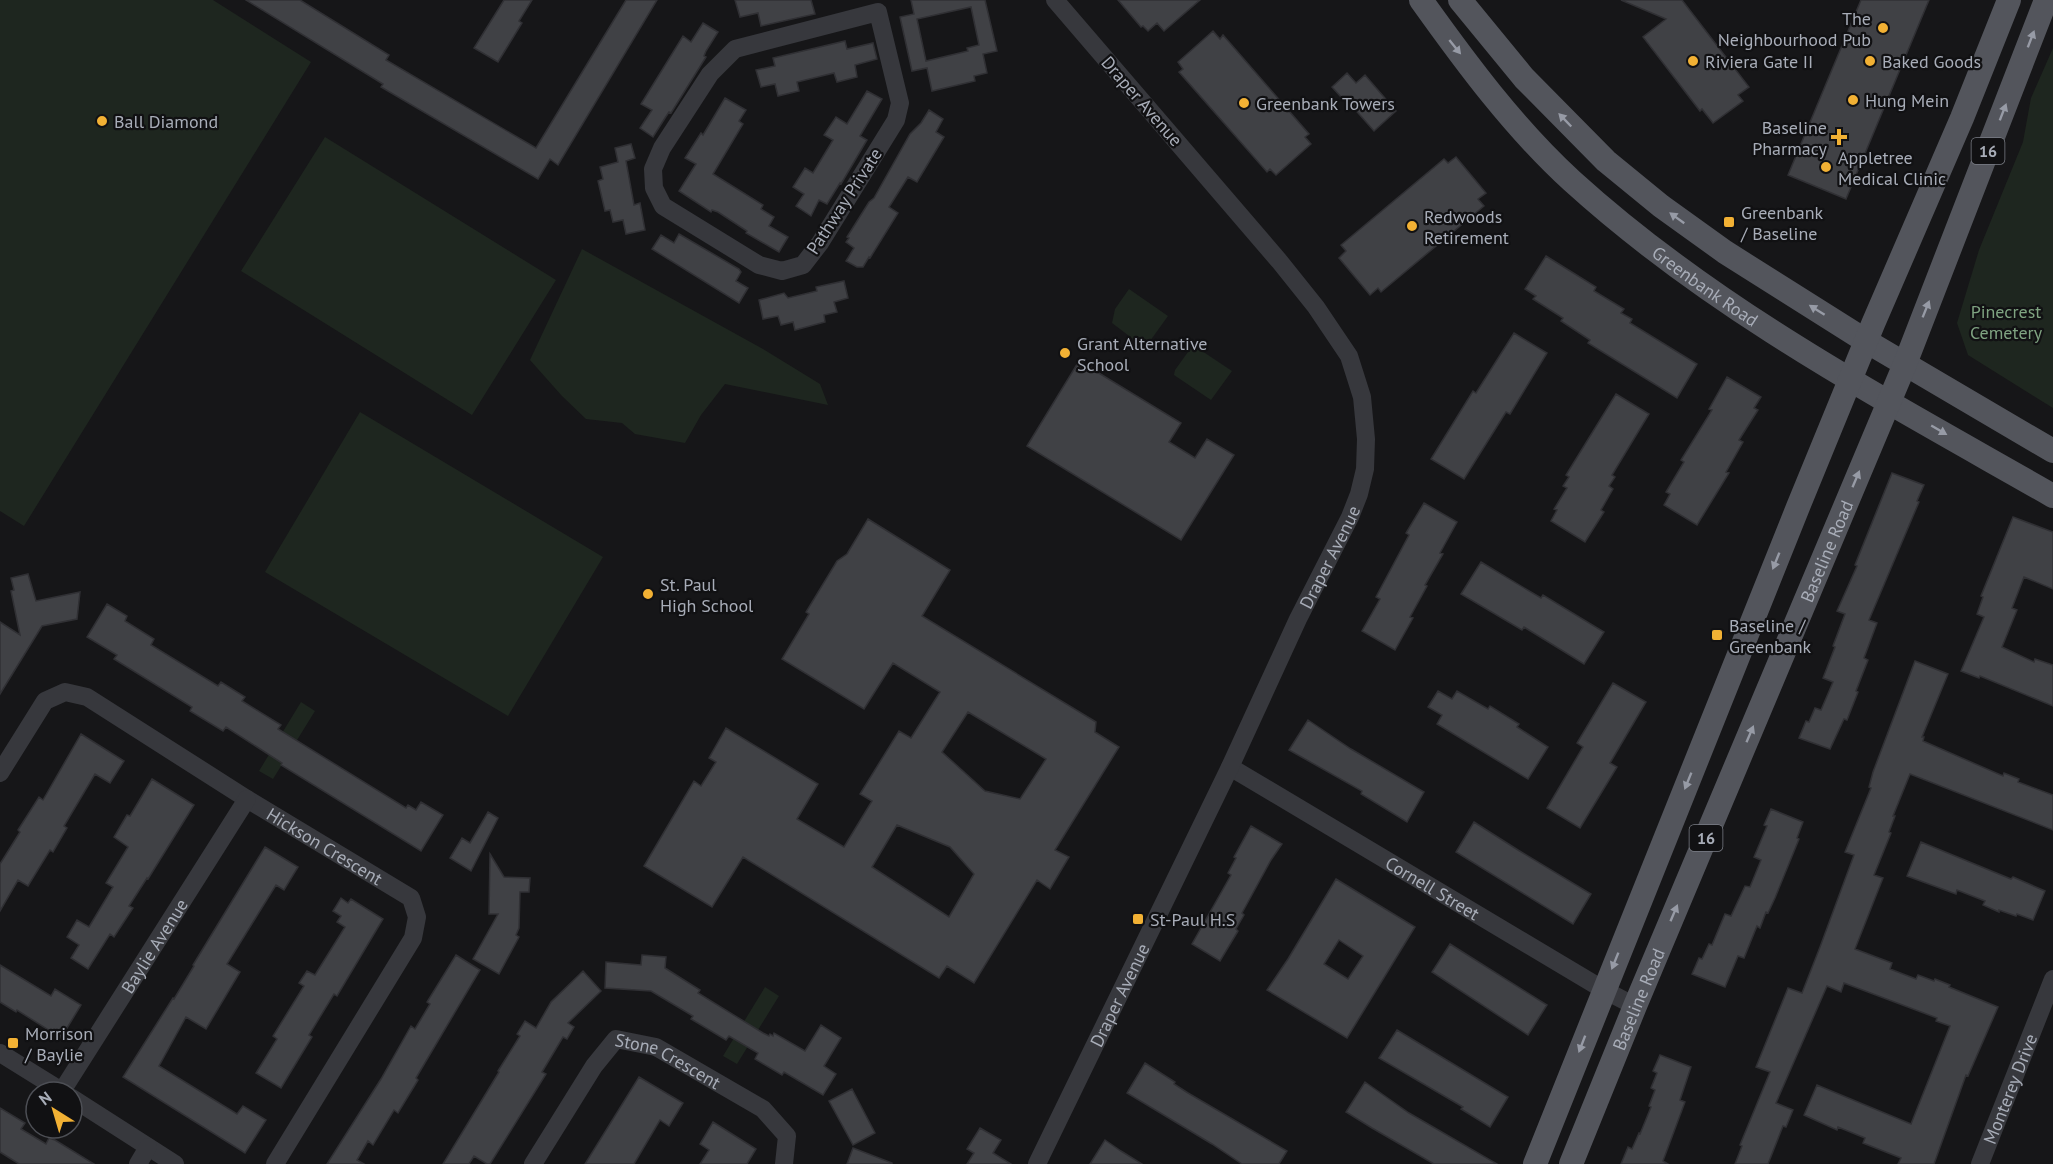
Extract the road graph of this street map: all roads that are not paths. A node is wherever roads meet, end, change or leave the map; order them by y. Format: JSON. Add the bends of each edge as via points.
{"nodes":[{"id":1,"x":1055,"y":0,"type":"edge"},
{"id":2,"x":1421,"y":0,"type":"edge"},
{"id":3,"x":1460,"y":0,"type":"edge"},
{"id":4,"x":2009,"y":0,"type":"edge"},
{"id":5,"x":2046,"y":0,"type":"edge"},
{"id":6,"x":877,"y":6,"type":"edge"},
{"id":7,"x":1866,"y":341,"type":"junction"},
{"id":8,"x":1905,"y":364,"type":"junction"},
{"id":9,"x":1851,"y":381,"type":"junction"},
{"id":10,"x":1888,"y":401,"type":"junction"},
{"id":11,"x":2053,"y":451,"type":"edge"},
{"id":12,"x":2053,"y":496,"type":"edge"},
{"id":13,"x":1230,"y":767,"type":"junction"},
{"id":14,"x":0,"y":773,"type":"edge"},
{"id":15,"x":248,"y":799,"type":"junction"},
{"id":16,"x":2053,"y":979,"type":"edge"},
{"id":17,"x":1604,"y":990,"type":"junction"},
{"id":18,"x":1635,"y":1006,"type":"junction"},
{"id":19,"x":0,"y":1053,"type":"edge"},
{"id":20,"x":43,"y":1080,"type":"edge"},
{"id":21,"x":75,"y":1080,"type":"edge"},
{"id":22,"x":84,"y":1106,"type":"edge"},
{"id":23,"x":148,"y":1148,"type":"junction"},
{"id":24,"x":138,"y":1164,"type":"edge"},
{"id":25,"x":176,"y":1164,"type":"edge"},
{"id":26,"x":275,"y":1164,"type":"edge"},
{"id":27,"x":533,"y":1164,"type":"edge"},
{"id":28,"x":784,"y":1164,"type":"edge"},
{"id":29,"x":1037,"y":1164,"type":"edge"},
{"id":30,"x":1535,"y":1164,"type":"edge"},
{"id":31,"x":1570,"y":1164,"type":"edge"},
{"id":32,"x":1980,"y":1164,"type":"edge"}],
"edges":[{"from":1,"to":13,"type":"street","name":"Draper Avenue","via":[[1316,307],[1349,356],[1362,397],[1366,439],[1359,494]]},
{"from":2,"to":9,"type":"main road","name":"Greenbank Road","one_way":true,"via":[[1516,122],[1571,180],[1677,267]]},
{"from":7,"to":3,"type":"main road","name":"Greenbank Road","one_way":true,"via":[[1725,252],[1606,161],[1524,78]]},
{"from":4,"to":7,"type":"main road","name":"Baseline Road","number":"16"},
{"from":8,"to":5,"type":"main road","name":"Baseline Road","number":"16","one_way":true},
{"from":6,"to":6,"type":"street","name":"Pathway Private","via":[[735,49],[710,74],[662,148],[653,169],[654,188],[663,206],[759,265],[782,271],[803,265],[896,120],[900,102]]},
{"from":7,"to":8,"type":"main road","name":"Greenbank Road"},
{"from":7,"to":9,"type":"main road","name":"Baseline Road","number":"16"},
{"from":8,"to":10,"type":"main road","name":"Baseline Road","number":"16"},
{"from":8,"to":11,"type":"main road","name":"Greenbank Road"},
{"from":9,"to":10,"type":"main road","name":"Greenbank Road"},
{"from":9,"to":17,"type":"main road","name":"Baseline Road","number":"16","one_way":true},
{"from":10,"to":12,"type":"main road","name":"Greenbank Road","one_way":true},
{"from":18,"to":10,"type":"main road","name":"Baseline Road","number":"16","one_way":true},
{"from":13,"to":17,"type":"street","name":"Cornell Street"},
{"from":13,"to":29,"type":"street","name":"Draper Avenue"},
{"from":14,"to":15,"type":"street","name":"Hickson Crescent","via":[[45,701],[65,692],[87,697]]},
{"from":15,"to":21,"type":"street","name":"Baylie Avenue"},
{"from":15,"to":26,"type":"street","name":"Hickson Crescent","via":[[411,898],[417,917],[413,938]]},
{"from":16,"to":32,"type":"street","name":"Monterey Drive"},
{"from":17,"to":18,"type":"street","name":"Cornell Street"},
{"from":17,"to":30,"type":"main road","name":"Baseline Road","number":"16","one_way":true},
{"from":18,"to":31,"type":"main road","name":"Baseline Road","number":"16"},
{"from":19,"to":20,"type":"street"},
{"from":22,"to":23,"type":"street"},
{"from":23,"to":24,"type":"street"},
{"from":23,"to":25,"type":"street"},
{"from":27,"to":28,"type":"street","name":"Stone Crescent","via":[[615,1039],[656,1047],[764,1109],[787,1136]]}]}
